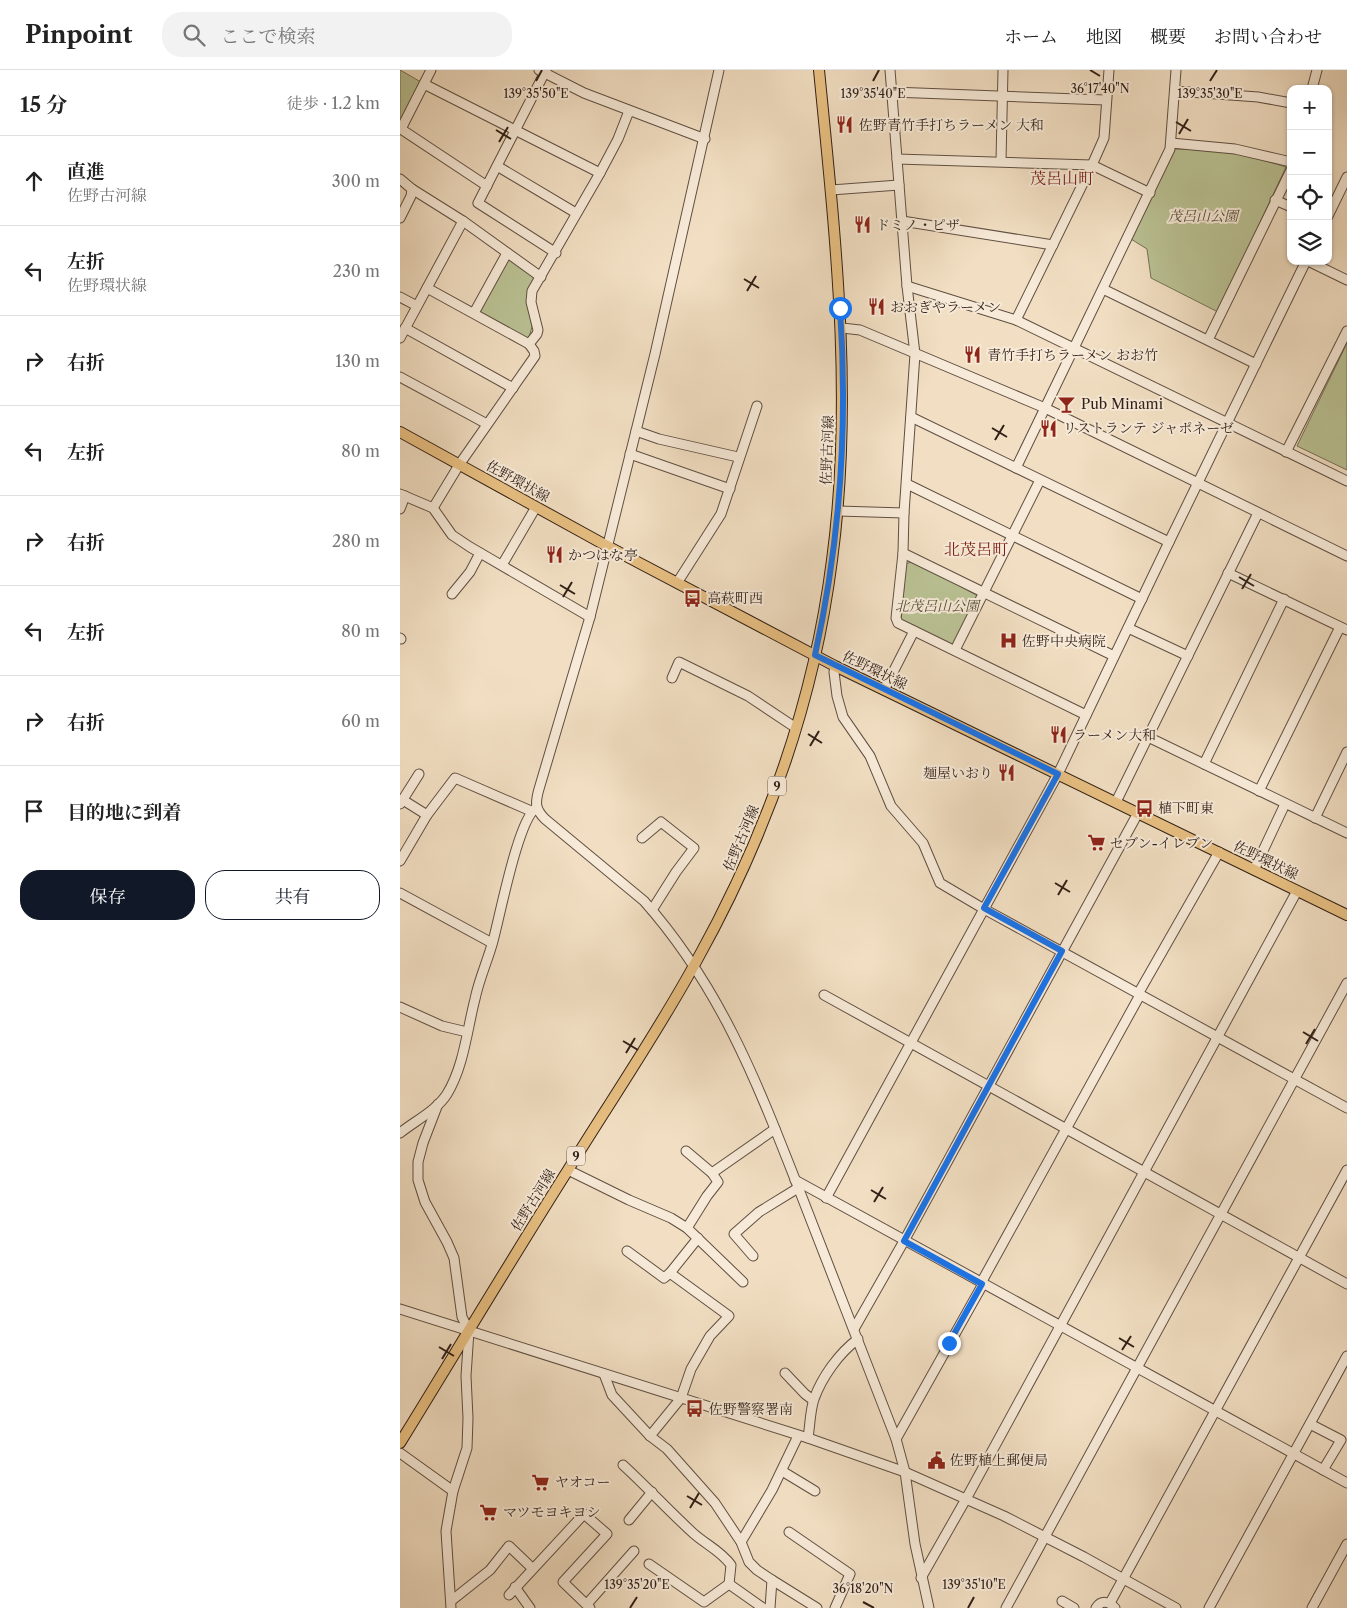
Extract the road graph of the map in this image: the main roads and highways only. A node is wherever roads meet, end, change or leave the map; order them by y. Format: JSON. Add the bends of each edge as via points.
{"nodes":[{"id":1,"x":819,"y":70,"type":"edge"},
{"id":2,"x":400,"y":432,"type":"edge"},
{"id":3,"x":815,"y":655,"type":"junction"},
{"id":4,"x":1347,"y":915,"type":"edge"},
{"id":5,"x":400,"y":1442,"type":"edge"}],
"edges":[{"from":1,"to":3,"type":"main road","name":"佐野古河線","number":"9","via":[[842,328],[842,447],[826,605]]},
{"from":2,"to":3,"type":"main road","name":"佐野環状線"},
{"from":3,"to":4,"type":"main road","name":"佐野環状線"},
{"from":3,"to":5,"type":"main road","name":"佐野古河線","number":"9","via":[[776,789],[746,864],[694,966]]}]}
